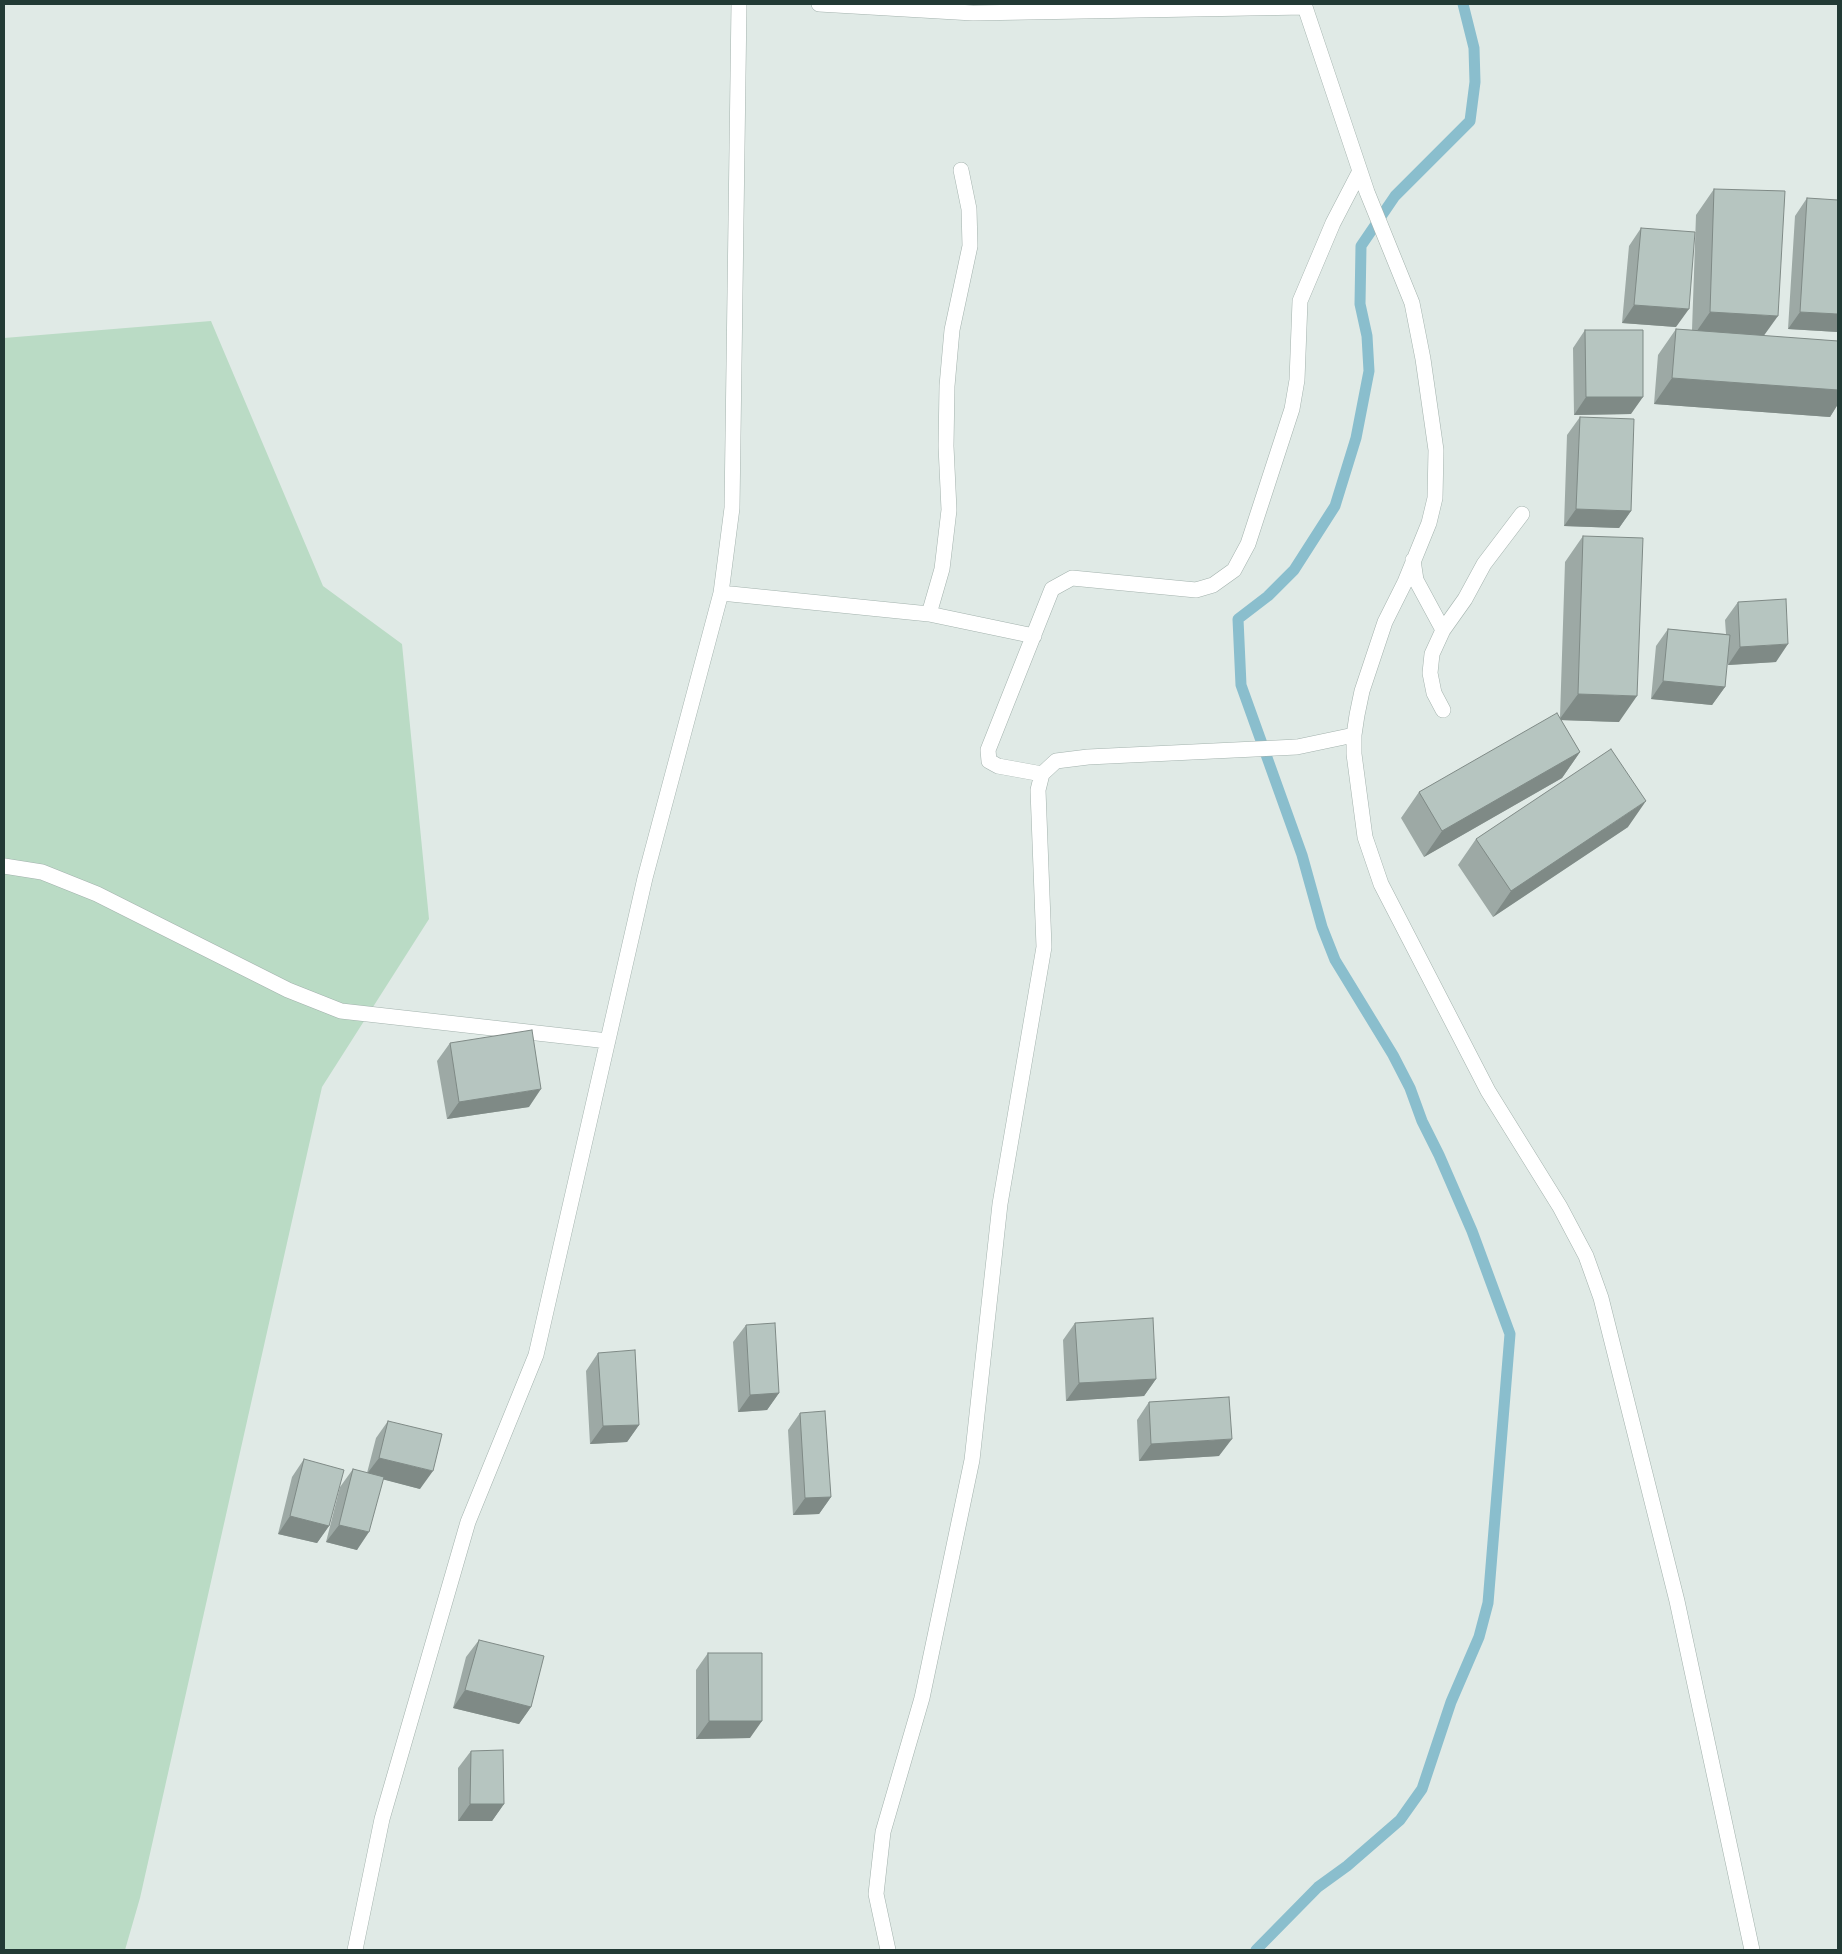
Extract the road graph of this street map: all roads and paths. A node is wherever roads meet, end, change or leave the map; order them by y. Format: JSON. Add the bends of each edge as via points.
{"nodes":[{"id":1,"x":739,"y":4,"type":"edge"},
{"id":2,"x":819,"y":4,"type":"edge"},
{"id":3,"x":1304,"y":5,"type":"edge"},
{"id":4,"x":974,"y":8,"type":"edge"},
{"id":5,"x":961,"y":170,"type":"dead end"},
{"id":6,"x":1360,"y":171,"type":"junction"},
{"id":7,"x":1522,"y":514,"type":"dead end"},
{"id":8,"x":1413,"y":558,"type":"junction"},
{"id":9,"x":721,"y":593,"type":"junction"},
{"id":10,"x":928,"y":614,"type":"junction"},
{"id":11,"x":1443,"y":630,"type":"junction"},
{"id":12,"x":1034,"y":636,"type":"junction"},
{"id":13,"x":1443,"y":710,"type":"dead end"},
{"id":14,"x":1354,"y":735,"type":"junction"},
{"id":15,"x":1042,"y":774,"type":"junction"},
{"id":16,"x":4,"y":866,"type":"edge"},
{"id":17,"x":608,"y":1041,"type":"junction"},
{"id":18,"x":355,"y":1950,"type":"edge"},
{"id":19,"x":888,"y":1950,"type":"edge"},
{"id":20,"x":1752,"y":1950,"type":"edge"}],
"edges":[{"from":1,"to":9,"type":"street","via":[[732,508]]},
{"from":2,"to":4,"type":"street"},
{"from":3,"to":4,"type":"street"},
{"from":3,"to":6,"type":"street"},
{"from":5,"to":10,"type":"street","via":[[969,209],[970,246],[952,330],[946,446],[949,510],[942,568]]},
{"from":6,"to":8,"type":"street","via":[[1412,303],[1436,450],[1435,498],[1429,522]]},
{"from":6,"to":12,"type":"street","via":[[1333,223],[1300,301],[1297,380],[1292,409],[1248,544],[1234,570],[1213,586],[1196,590],[1072,578],[1052,588]]},
{"from":7,"to":11,"type":"street","via":[[1484,564]]},
{"from":8,"to":11,"type":"street","via":[[1416,580]]},
{"from":8,"to":14,"type":"street","via":[[1385,622],[1362,692]]},
{"from":9,"to":10,"type":"street"},
{"from":9,"to":17,"type":"street","via":[[645,878]]},
{"from":10,"to":12,"type":"street"},
{"from":11,"to":13,"type":"street","via":[[1432,654],[1430,673],[1434,693]]},
{"from":12,"to":15,"type":"street","via":[[988,750],[988,761],[998,766]]},
{"from":14,"to":15,"type":"street","via":[[1297,747],[1088,757],[1056,761]]},
{"from":14,"to":20,"type":"street","via":[[1356,780],[1365,836],[1381,884],[1488,1091],[1560,1207],[1586,1256],[1601,1298],[1677,1601]]},
{"from":15,"to":19,"type":"street","via":[[1038,790],[1044,946],[1000,1204],[972,1460],[922,1698],[883,1832],[876,1894]]},
{"from":16,"to":17,"type":"street","via":[[42,872],[97,894],[288,990],[342,1011]]},
{"from":17,"to":18,"type":"street","via":[[536,1354],[468,1522],[382,1819]]}]}
